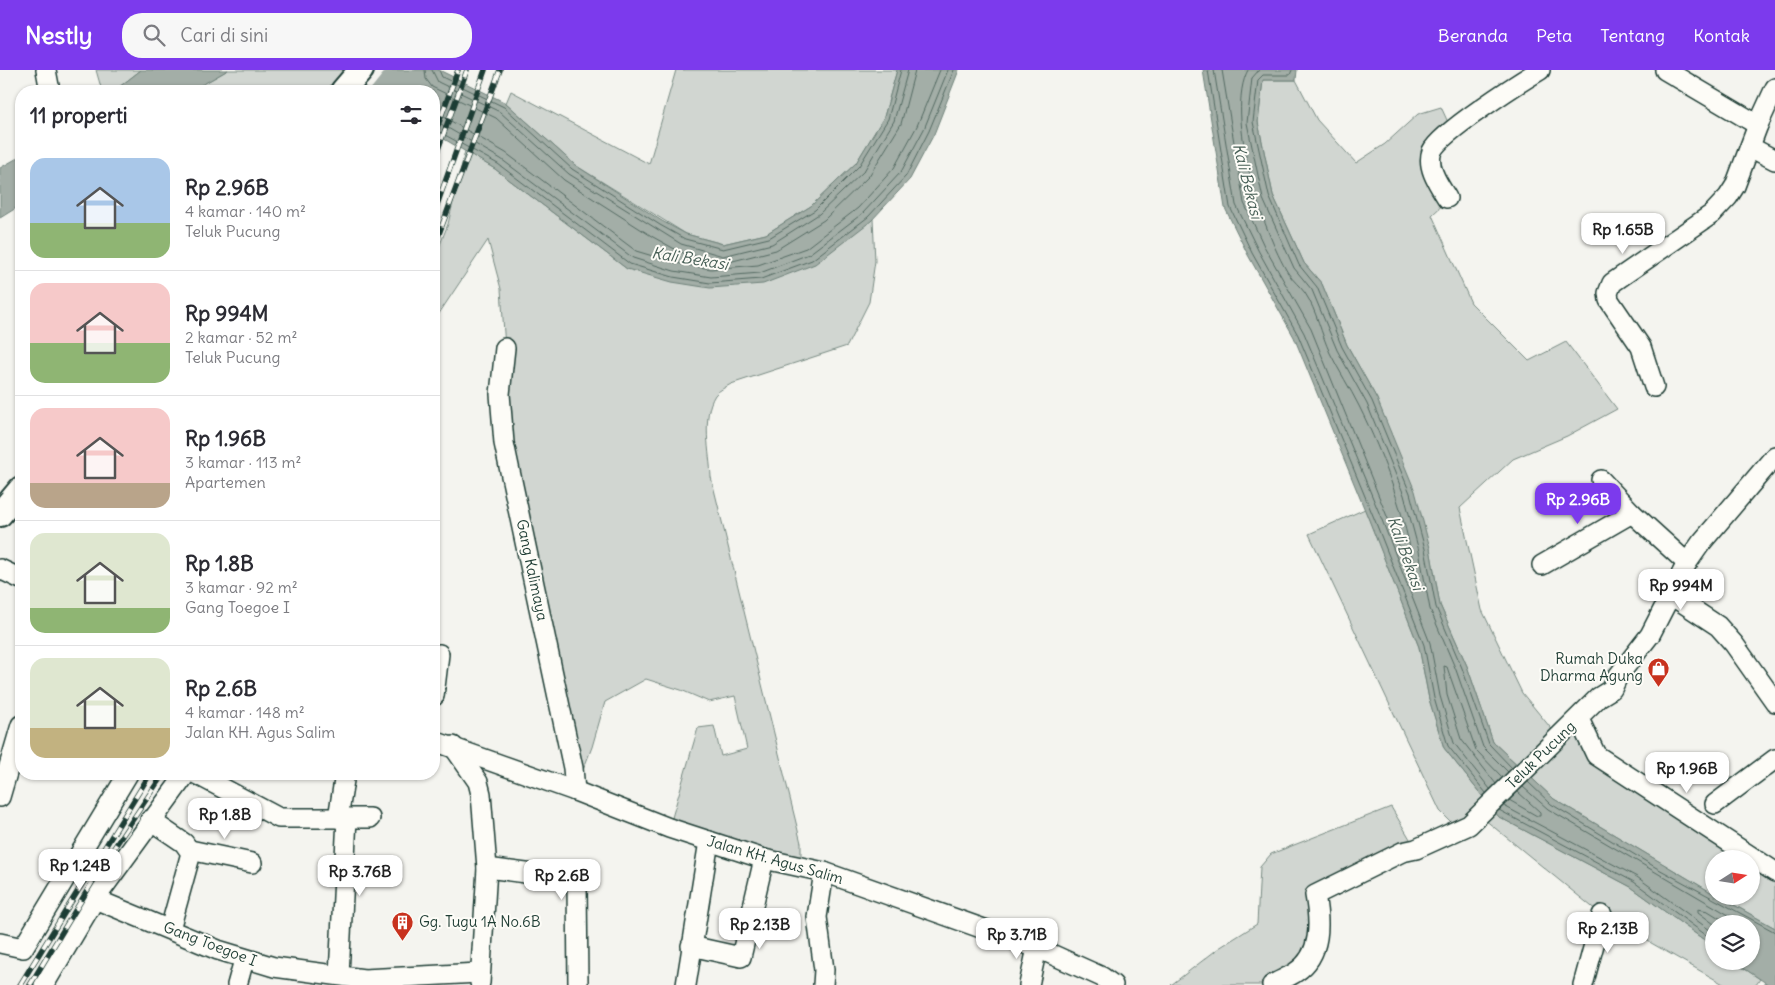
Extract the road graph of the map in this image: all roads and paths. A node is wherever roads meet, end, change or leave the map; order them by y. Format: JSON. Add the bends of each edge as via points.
{"nodes":[{"id":1,"x":46,"y":70,"type":"edge"},
{"id":2,"x":361,"y":70,"type":"edge"},
{"id":3,"x":1540,"y":70,"type":"edge"},
{"id":4,"x":1665,"y":70,"type":"edge"},
{"id":5,"x":49,"y":85,"type":"edge"},
{"id":6,"x":349,"y":85,"type":"edge"},
{"id":7,"x":1775,"y":88,"type":"edge"},
{"id":8,"x":1758,"y":124,"type":"junction"},
{"id":9,"x":1750,"y":148,"type":"junction"},
{"id":10,"x":1775,"y":160,"type":"edge"},
{"id":11,"x":1447,"y":198,"type":"dead end"},
{"id":12,"x":505,"y":348,"type":"dead end"},
{"id":13,"x":1654,"y":387,"type":"dead end"},
{"id":14,"x":1775,"y":456,"type":"edge"},
{"id":15,"x":1601,"y":480,"type":"dead end"},
{"id":16,"x":15,"y":496,"type":"edge"},
{"id":17,"x":1632,"y":513,"type":"junction"},
{"id":18,"x":0,"y":514,"type":"edge"},
{"id":19,"x":1687,"y":563,"type":"junction"},
{"id":20,"x":1542,"y":565,"type":"dead end"},
{"id":21,"x":0,"y":569,"type":"edge"},
{"id":22,"x":15,"y":576,"type":"edge"},
{"id":23,"x":1671,"y":595,"type":"junction"},
{"id":24,"x":1775,"y":702,"type":"edge"},
{"id":25,"x":1579,"y":719,"type":"junction"},
{"id":26,"x":440,"y":743,"type":"edge"},
{"id":27,"x":15,"y":746,"type":"edge"},
{"id":28,"x":453,"y":746,"type":"junction"},
{"id":29,"x":1775,"y":759,"type":"edge"},
{"id":30,"x":488,"y":760,"type":"junction"},
{"id":31,"x":124,"y":780,"type":"edge"},
{"id":32,"x":181,"y":780,"type":"edge"},
{"id":33,"x":207,"y":780,"type":"edge"},
{"id":34,"x":345,"y":780,"type":"edge"},
{"id":35,"x":478,"y":782,"type":"junction"},
{"id":36,"x":575,"y":791,"type":"junction"},
{"id":37,"x":0,"y":797,"type":"edge"},
{"id":38,"x":1715,"y":804,"type":"dead end"},
{"id":39,"x":343,"y":818,"type":"junction"},
{"id":40,"x":370,"y":818,"type":"dead end"},
{"id":41,"x":150,"y":820,"type":"junction"},
{"id":42,"x":709,"y":841,"type":"junction"},
{"id":43,"x":190,"y":850,"type":"junction"},
{"id":44,"x":764,"y":859,"type":"junction"},
{"id":45,"x":252,"y":863,"type":"dead end"},
{"id":46,"x":487,"y":868,"type":"junction"},
{"id":47,"x":824,"y":872,"type":"junction"},
{"id":48,"x":1775,"y":872,"type":"edge"},
{"id":49,"x":95,"y":899,"type":"junction"},
{"id":50,"x":1602,"y":915,"type":"dead end"},
{"id":51,"x":170,"y":929,"type":"junction"},
{"id":52,"x":0,"y":943,"type":"edge"},
{"id":53,"x":691,"y":946,"type":"junction"},
{"id":54,"x":1040,"y":949,"type":"junction"},
{"id":55,"x":61,"y":957,"type":"junction"},
{"id":56,"x":244,"y":960,"type":"junction"},
{"id":57,"x":339,"y":975,"type":"junction"},
{"id":58,"x":479,"y":979,"type":"edge"},
{"id":59,"x":44,"y":985,"type":"edge"},
{"id":60,"x":59,"y":985,"type":"edge"},
{"id":61,"x":237,"y":985,"type":"edge"},
{"id":62,"x":578,"y":985,"type":"edge"},
{"id":63,"x":686,"y":985,"type":"edge"},
{"id":64,"x":823,"y":985,"type":"edge"},
{"id":65,"x":1029,"y":985,"type":"edge"},
{"id":66,"x":1113,"y":985,"type":"edge"},
{"id":67,"x":1272,"y":985,"type":"edge"},
{"id":68,"x":1583,"y":985,"type":"edge"}],
"edges":[{"from":1,"to":5,"type":"street"},
{"from":2,"to":6,"type":"main road"},
{"from":3,"to":11,"type":"street","via":[[1438,143],[1432,152],[1432,169]]},
{"from":4,"to":8,"type":"street"},
{"from":7,"to":8,"type":"street"},
{"from":8,"to":9,"type":"street"},
{"from":9,"to":10,"type":"street"},
{"from":9,"to":13,"type":"street","via":[[1735,186],[1712,214],[1609,288],[1609,300],[1641,347]]},
{"from":12,"to":36,"type":"street","name":"Gang Kalimaya","via":[[500,394],[504,443]]},
{"from":14,"to":19,"type":"street","name":"Teluk Pucung","via":[[1717,521]]},
{"from":15,"to":17,"type":"street"},
{"from":16,"to":18,"type":"main road"},
{"from":17,"to":19,"type":"street"},
{"from":17,"to":20,"type":"street"},
{"from":19,"to":23,"type":"street","name":"Teluk Pucung"},
{"from":21,"to":22,"type":"street"},
{"from":23,"to":24,"type":"street","via":[[1718,626]]},
{"from":23,"to":25,"type":"street","name":"Teluk Pucung","via":[[1650,635],[1618,676],[1612,689],[1599,697]]},
{"from":25,"to":48,"type":"street","via":[[1596,755]]},
{"from":25,"to":67,"type":"street","name":"Teluk Pucung","via":[[1469,825],[1402,852],[1315,895],[1317,940],[1314,954],[1296,972]]},
{"from":26,"to":28,"type":"street","name":"Jalan KH. Agus Salim"},
{"from":27,"to":37,"type":"street"},
{"from":28,"to":30,"type":"street","name":"Jalan KH. Agus Salim"},
{"from":28,"to":35,"type":"street"},
{"from":29,"to":38,"type":"street"},
{"from":30,"to":35,"type":"street","via":[[481,769]]},
{"from":30,"to":36,"type":"street","name":"Jalan KH. Agus Salim"},
{"from":31,"to":52,"type":"street","via":[[23,948]]},
{"from":32,"to":41,"type":"street"},
{"from":33,"to":39,"type":"street","via":[[279,818]]},
{"from":34,"to":39,"type":"street"},
{"from":35,"to":46,"type":"street"},
{"from":36,"to":42,"type":"street","name":"Jalan KH. Agus Salim"},
{"from":39,"to":40,"type":"street"},
{"from":39,"to":57,"type":"street"},
{"from":41,"to":43,"type":"street"},
{"from":41,"to":49,"type":"street"},
{"from":42,"to":44,"type":"street","name":"Jalan KH. Agus Salim"},
{"from":42,"to":53,"type":"street"},
{"from":43,"to":45,"type":"street"},
{"from":43,"to":51,"type":"street","via":[[189,867]]},
{"from":44,"to":47,"type":"street","name":"Jalan KH. Agus Salim"},
{"from":44,"to":53,"type":"street","via":[[742,957]]},
{"from":46,"to":58,"type":"street"},
{"from":46,"to":62,"type":"street","via":[[572,879],[577,883]]},
{"from":47,"to":54,"type":"street","name":"Jalan KH. Agus Salim"},
{"from":47,"to":64,"type":"street","via":[[817,917]]},
{"from":49,"to":51,"type":"street","name":"Gang Toegoe I"},
{"from":49,"to":55,"type":"street"},
{"from":50,"to":68,"type":"street"},
{"from":51,"to":56,"type":"street","name":"Gang Toegoe I"},
{"from":53,"to":63,"type":"street"},
{"from":54,"to":65,"type":"street","via":[[1034,958]]},
{"from":54,"to":66,"type":"street","name":"Jalan KH. Agus Salim"},
{"from":55,"to":59,"type":"street"},
{"from":55,"to":60,"type":"street"},
{"from":56,"to":57,"type":"street","name":"Gang Toegoe I"},
{"from":56,"to":61,"type":"street"},
{"from":57,"to":58,"type":"street","name":"Gang Toegoe I","via":[[364,979]]}]}
